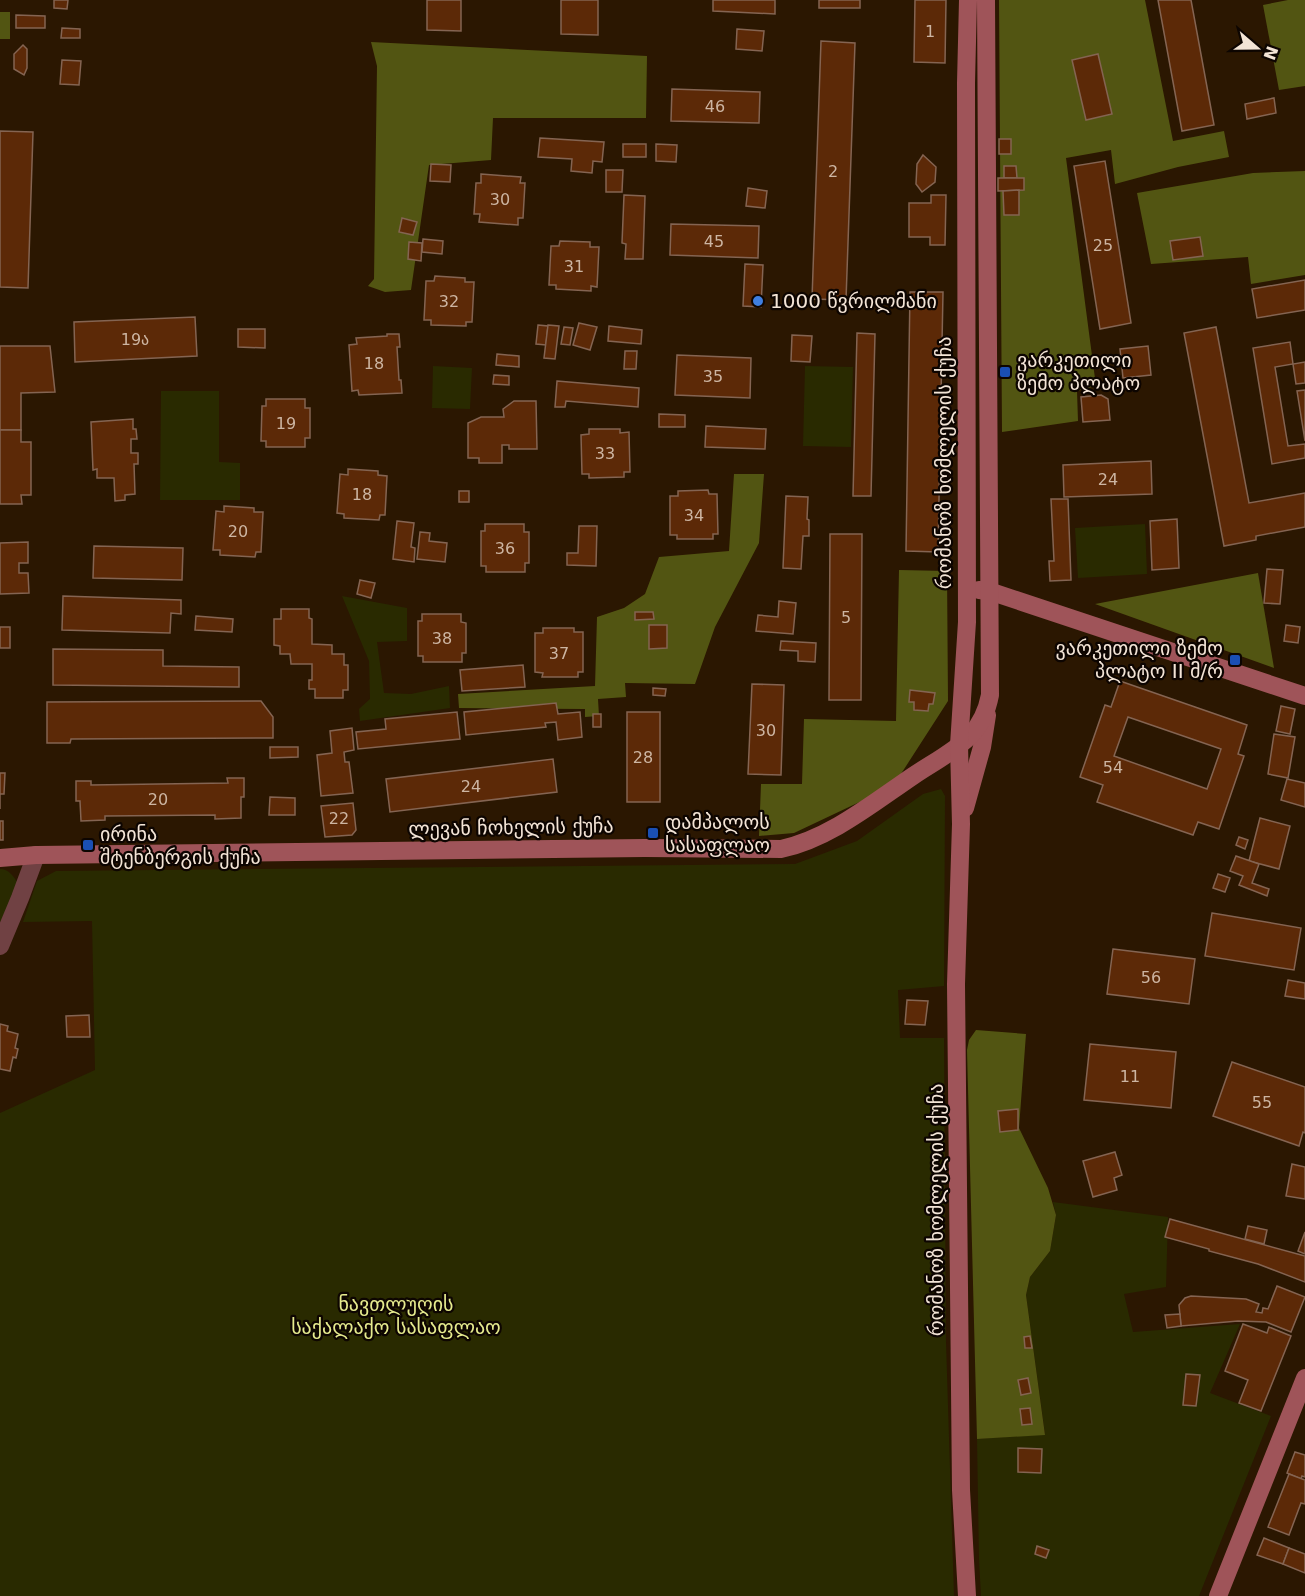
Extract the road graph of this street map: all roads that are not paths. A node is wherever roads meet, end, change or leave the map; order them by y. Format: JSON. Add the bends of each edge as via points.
{"nodes":[{"id":1,"x":968,"y":0,"type":"edge"},
{"id":2,"x":986,"y":0,"type":"edge"},
{"id":3,"x":967,"y":590,"type":"junction"},
{"id":4,"x":989,"y":591,"type":"junction"},
{"id":5,"x":1305,"y":696,"type":"edge"},
{"id":6,"x":988,"y":709,"type":"junction"},
{"id":7,"x":959,"y":746,"type":"junction"},
{"id":8,"x":975,"y":775,"type":"junction"},
{"id":9,"x":961,"y":824,"type":"junction"},
{"id":10,"x":36,"y":855,"type":"junction"},
{"id":11,"x":0,"y":858,"type":"edge"},
{"id":12,"x":0,"y":946,"type":"edge"},
{"id":13,"x":1305,"y":1378,"type":"edge"},
{"id":14,"x":968,"y":1596,"type":"edge"},
{"id":15,"x":1218,"y":1596,"type":"edge"}],
"edges":[{"from":1,"to":3,"type":"street","name":"რომანოზ ხომლელის ქუჩა"},
{"from":2,"to":4,"type":"street","name":"რომანოზ ხომლელის ქუჩა"},
{"from":3,"to":4,"type":"street"},
{"from":3,"to":7,"type":"street","name":"რომანოზ ხომლელის ქუჩა"},
{"from":4,"to":5,"type":"street"},
{"from":4,"to":6,"type":"street","name":"რომანოზ ხომლელის ქუჩა"},
{"from":6,"to":7,"type":"street"},
{"from":6,"to":8,"type":"street","name":"რომანოზ ხომლელის ქუჩა"},
{"from":7,"to":8,"type":"street","via":[[969,756]]},
{"from":7,"to":9,"type":"street","name":"რომანოზ ხომლელის ქუჩა"},
{"from":7,"to":10,"type":"street","name":"ლევან ჩოხელის ქუჩა","via":[[850,818],[798,845],[781,849]]},
{"from":8,"to":9,"type":"street","name":"რომანოზ ხომლელის ქუჩა"},
{"from":9,"to":14,"type":"street","name":"რომანოზ ხომლელის ქუჩა","via":[[956,942],[959,1318],[961,1490]]},
{"from":10,"to":11,"type":"street","name":"ლევან ჩოხელის ქუჩა"},
{"from":10,"to":12,"type":"street"},
{"from":13,"to":15,"type":"street"}]}
